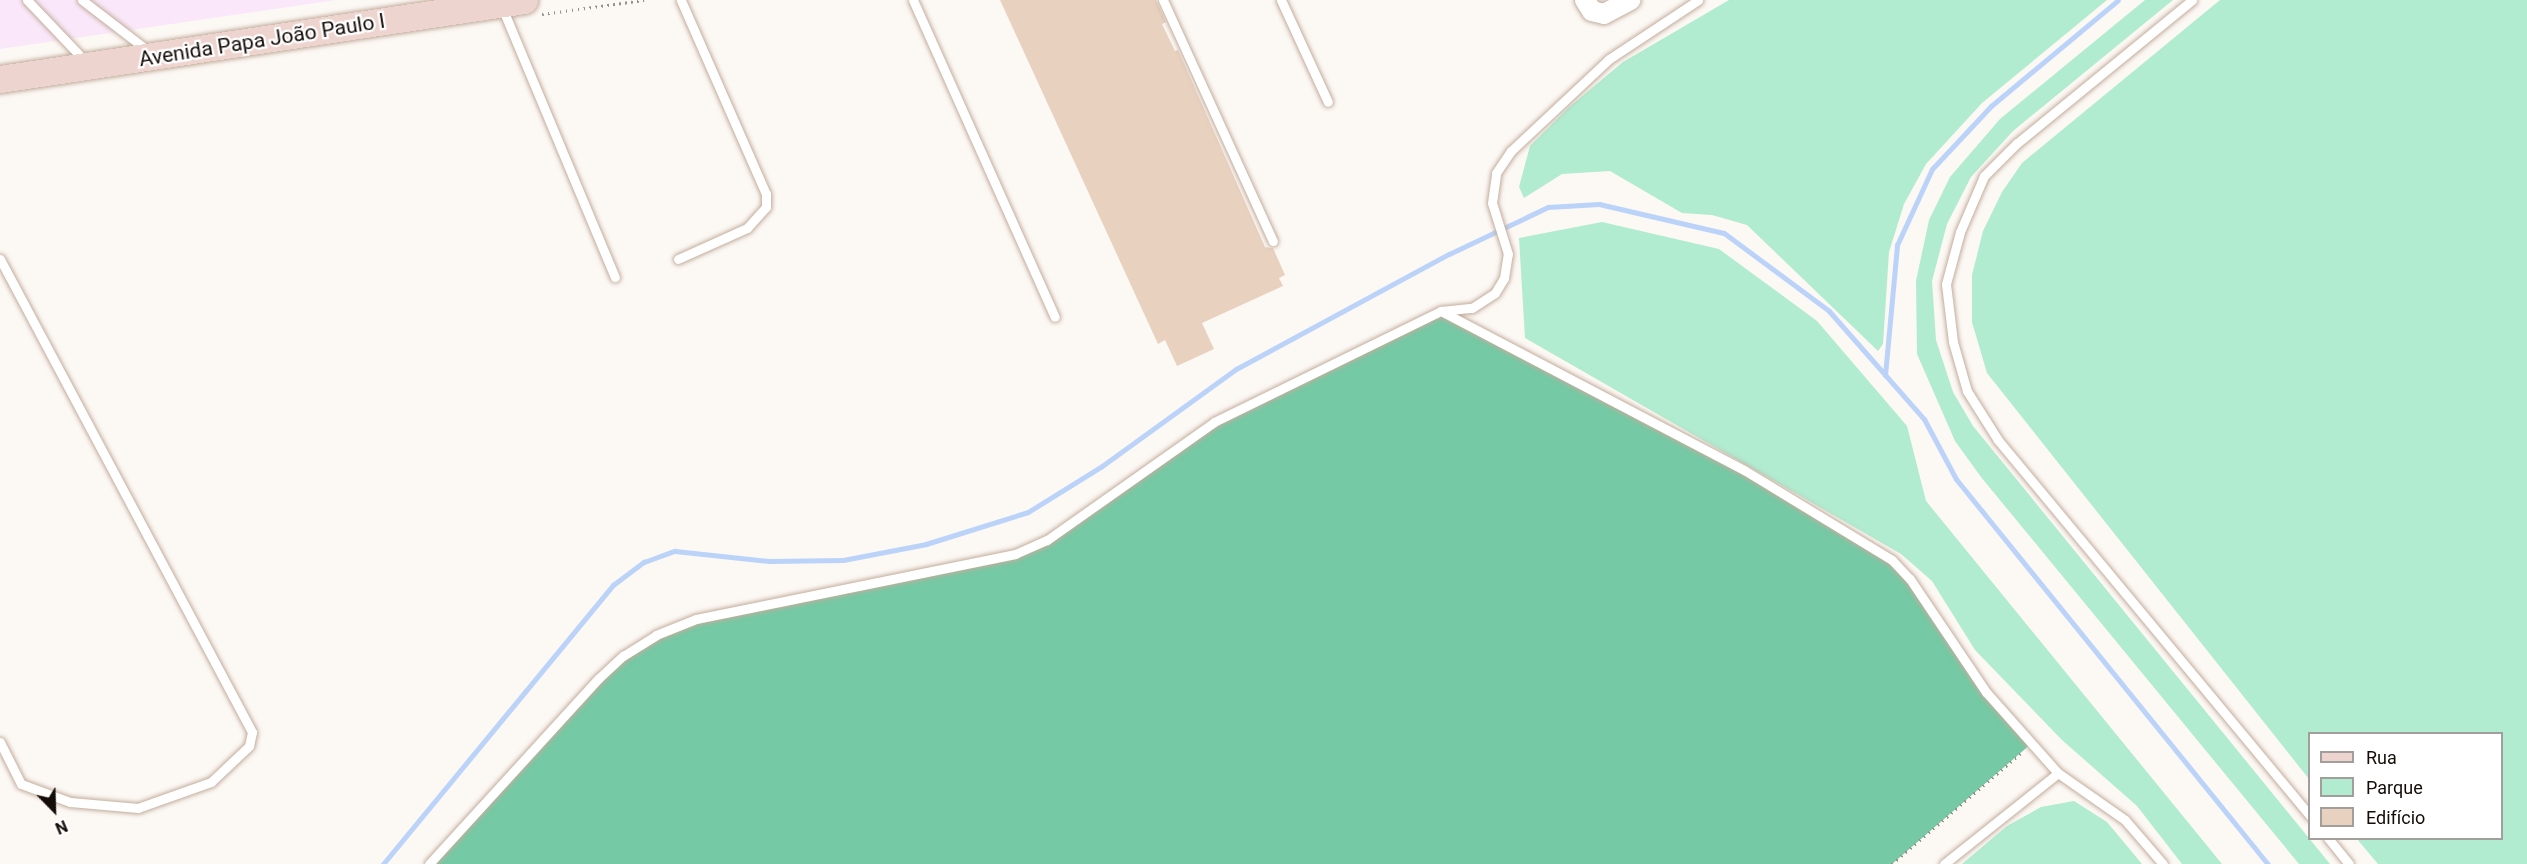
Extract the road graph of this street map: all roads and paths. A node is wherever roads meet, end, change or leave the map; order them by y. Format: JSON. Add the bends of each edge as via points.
{"nodes":[{"id":1,"x":27,"y":0,"type":"edge"},
{"id":2,"x":82,"y":0,"type":"edge"},
{"id":3,"x":681,"y":0,"type":"edge"},
{"id":4,"x":913,"y":0,"type":"edge"},
{"id":5,"x":1163,"y":0,"type":"edge"},
{"id":6,"x":1281,"y":0,"type":"edge"},
{"id":7,"x":1630,"y":0,"type":"edge"},
{"id":8,"x":1698,"y":0,"type":"edge"},
{"id":9,"x":2192,"y":0,"type":"edge"},
{"id":10,"x":512,"y":2,"type":"edge"},
{"id":11,"x":1588,"y":6,"type":"edge"},
{"id":12,"x":156,"y":57,"type":"junction"},
{"id":13,"x":89,"y":66,"type":"junction"},
{"id":14,"x":0,"y":79,"type":"edge"},
{"id":15,"x":1328,"y":102,"type":"dead end"},
{"id":16,"x":1273,"y":241,"type":"dead end"},
{"id":17,"x":0,"y":259,"type":"edge"},
{"id":18,"x":678,"y":259,"type":"dead end"},
{"id":19,"x":615,"y":277,"type":"dead end"},
{"id":20,"x":1441,"y":311,"type":"junction"},
{"id":21,"x":1055,"y":317,"type":"dead end"},
{"id":22,"x":0,"y":742,"type":"edge"},
{"id":23,"x":2032,"y":743,"type":"junction"},
{"id":24,"x":2058,"y":773,"type":"junction"},
{"id":25,"x":2308,"y":814,"type":"edge"},
{"id":26,"x":2330,"y":840,"type":"edge"},
{"id":27,"x":429,"y":864,"type":"edge"},
{"id":28,"x":1892,"y":864,"type":"edge"},
{"id":29,"x":1944,"y":864,"type":"edge"},
{"id":30,"x":2163,"y":864,"type":"edge"},
{"id":31,"x":2349,"y":864,"type":"edge"}],
"edges":[{"from":1,"to":13,"type":"lane"},
{"from":2,"to":12,"type":"lane"},
{"from":3,"to":18,"type":"lane","via":[[766,194],[766,207],[747,228]]},
{"from":4,"to":21,"type":"lane"},
{"from":5,"to":16,"type":"lane"},
{"from":6,"to":15,"type":"lane"},
{"from":7,"to":11,"type":"street","via":[[1610,13]]},
{"from":8,"to":20,"type":"lane","via":[[1609,59],[1511,151],[1496,173],[1492,203],[1508,254],[1504,278],[1495,293],[1472,308]]},
{"from":9,"to":25,"type":"lane","via":[[2018,143],[1984,177],[1960,232],[1946,284],[1953,342],[1967,391],[1998,440]]},
{"from":10,"to":12,"type":"main road","name":"Avenida Papa João Paulo I"},
{"from":10,"to":19,"type":"lane"},
{"from":12,"to":13,"type":"main road","name":"Avenida Papa João Paulo I"},
{"from":13,"to":14,"type":"main road","name":"Avenida Papa João Paulo I"},
{"from":17,"to":22,"type":"lane","via":[[252,732],[249,746],[212,782],[138,808],[70,802],[21,784]]},
{"from":20,"to":23,"type":"lane","via":[[1744,470],[1892,560],[1910,579],[1986,692]]},
{"from":20,"to":27,"type":"lane","via":[[1214,422],[1047,540],[1016,554],[696,619],[656,635],[623,656],[599,678]]},
{"from":23,"to":24,"type":"lane"},
{"from":23,"to":28,"type":"path"},
{"from":24,"to":29,"type":"lane"},
{"from":24,"to":30,"type":"lane","via":[[2125,820]]},
{"from":26,"to":31,"type":"lane"}]}
